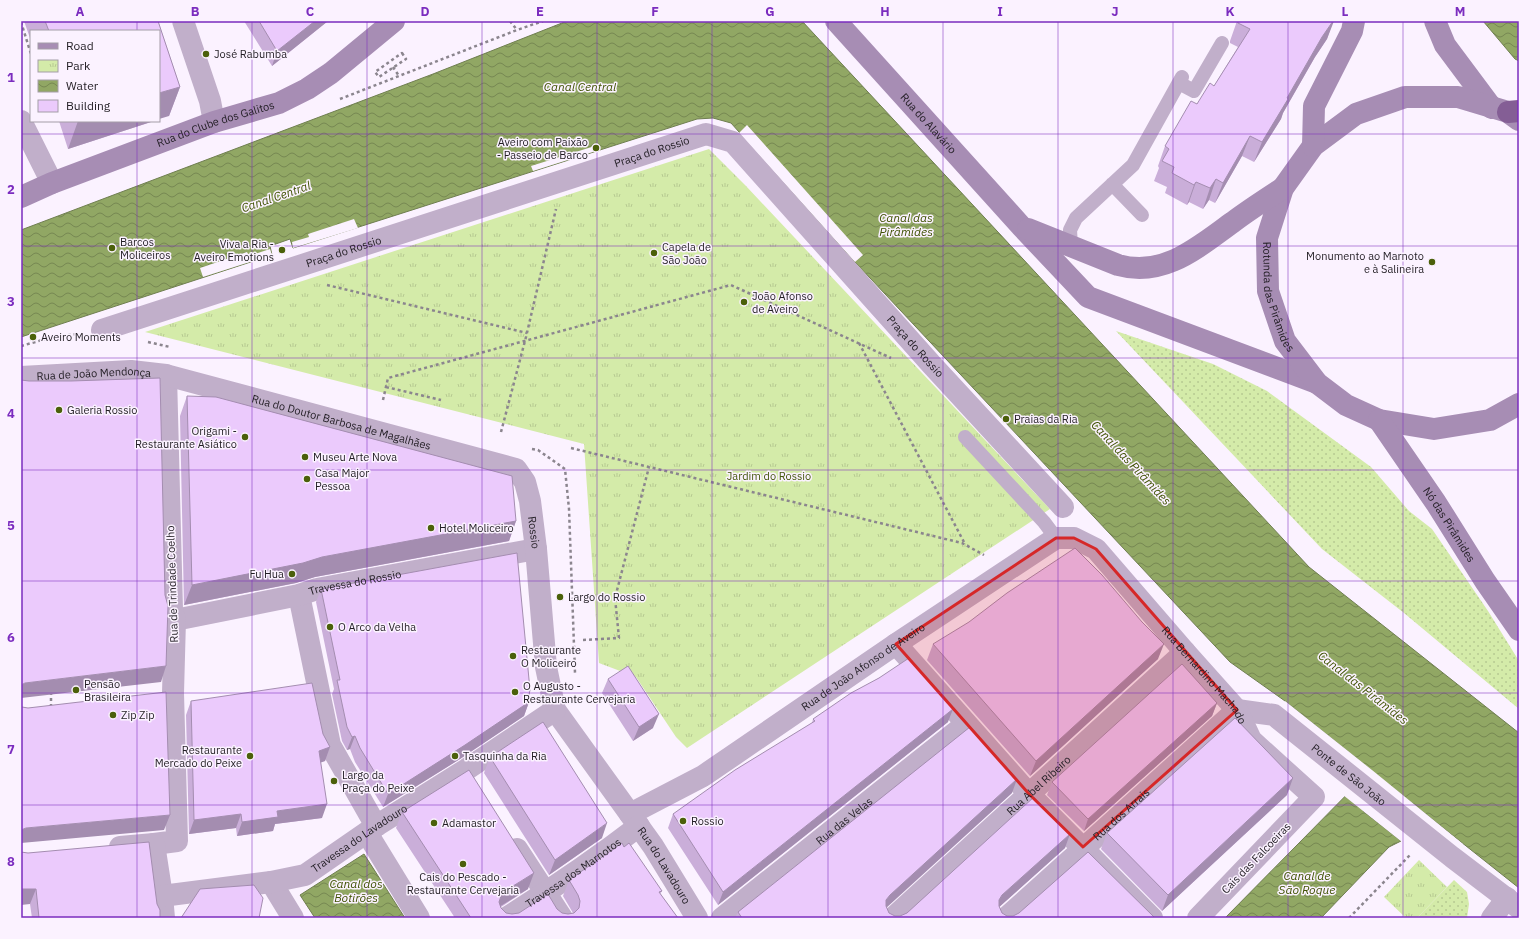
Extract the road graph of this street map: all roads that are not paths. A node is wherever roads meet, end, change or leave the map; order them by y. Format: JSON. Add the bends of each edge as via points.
{"nodes":[{"id":1,"x":183,"y":21,"type":"edge"},
{"id":2,"x":394,"y":21,"type":"edge"},
{"id":3,"x":836,"y":21,"type":"edge"},
{"id":4,"x":1354,"y":21,"type":"edge"},
{"id":5,"x":1436,"y":21,"type":"edge"},
{"id":6,"x":1222,"y":43,"type":"dead end"},
{"id":7,"x":1510,"y":113,"type":"edge"},
{"id":8,"x":21,"y":121,"type":"edge"},
{"id":9,"x":214,"y":122,"type":"junction"},
{"id":10,"x":1313,"y":146,"type":"junction"},
{"id":11,"x":52,"y":183,"type":"junction"},
{"id":12,"x":1112,"y":184,"type":"junction"},
{"id":13,"x":1283,"y":188,"type":"junction"},
{"id":14,"x":21,"y":197,"type":"edge"},
{"id":15,"x":1142,"y":215,"type":"dead end"},
{"id":16,"x":1021,"y":226,"type":"junction"},
{"id":17,"x":1072,"y":246,"type":"junction"},
{"id":18,"x":102,"y":330,"type":"road end"},
{"id":19,"x":166,"y":375,"type":"junction"},
{"id":20,"x":21,"y":377,"type":"edge"},
{"id":21,"x":1317,"y":383,"type":"junction"},
{"id":22,"x":1519,"y":404,"type":"edge"},
{"id":23,"x":1379,"y":420,"type":"junction"},
{"id":24,"x":965,"y":437,"type":"dead end"},
{"id":25,"x":516,"y":469,"type":"joint"},
{"id":26,"x":1063,"y":507,"type":"dead end"},
{"id":27,"x":1056,"y":538,"type":"junction"},
{"id":28,"x":536,"y":549,"type":"junction"},
{"id":29,"x":299,"y":594,"type":"junction"},
{"id":30,"x":175,"y":620,"type":"junction"},
{"id":31,"x":1519,"y":630,"type":"edge"},
{"id":32,"x":896,"y":644,"type":"junction"},
{"id":33,"x":1185,"y":652,"type":"junction"},
{"id":34,"x":173,"y":693,"type":"junction"},
{"id":35,"x":150,"y":696,"type":"edge"},
{"id":36,"x":555,"y":710,"type":"junction"},
{"id":37,"x":1237,"y":710,"type":"junction"},
{"id":38,"x":966,"y":724,"type":"junction"},
{"id":39,"x":1029,"y":794,"type":"junction"},
{"id":40,"x":1314,"y":797,"type":"joint"},
{"id":41,"x":635,"y":820,"type":"junction"},
{"id":42,"x":371,"y":830,"type":"junction"},
{"id":43,"x":508,"y":834,"type":"edge"},
{"id":44,"x":154,"y":844,"type":"junction"},
{"id":45,"x":1083,"y":847,"type":"junction"},
{"id":46,"x":99,"y":849,"type":"edge"},
{"id":47,"x":271,"y":882,"type":"junction"},
{"id":48,"x":546,"y":893,"type":"junction"},
{"id":49,"x":162,"y":896,"type":"junction"},
{"id":50,"x":1513,"y":903,"type":"edge"},
{"id":51,"x":164,"y":918,"type":"edge"},
{"id":52,"x":293,"y":918,"type":"edge"},
{"id":53,"x":419,"y":918,"type":"edge"},
{"id":54,"x":506,"y":918,"type":"edge"},
{"id":55,"x":562,"y":918,"type":"edge"},
{"id":56,"x":697,"y":918,"type":"edge"},
{"id":57,"x":722,"y":918,"type":"edge"},
{"id":58,"x":893,"y":918,"type":"edge"},
{"id":59,"x":1006,"y":918,"type":"edge"},
{"id":60,"x":1152,"y":918,"type":"edge"},
{"id":61,"x":1198,"y":918,"type":"edge"},
{"id":62,"x":1492,"y":918,"type":"edge"}],
"edges":[{"from":1,"to":9,"type":"street","via":[[210,102]]},
{"from":2,"to":9,"type":"main road","name":"Rua do Clube dos Galitos","via":[[331,73],[307,89],[279,103]]},
{"from":3,"to":16,"type":"main road","name":"Rua do Alavário"},
{"from":4,"to":10,"type":"main road","via":[[1352,31],[1314,106]]},
{"from":5,"to":7,"type":"main road","via":[[1445,45]]},
{"from":6,"to":12,"type":"lane","via":[[1194,91],[1180,80],[1133,165]]},
{"from":7,"to":10,"type":"main road","name":"Rotunda das Pirâmides","via":[[1458,97],[1405,97],[1356,114]]},
{"from":8,"to":11,"type":"street"},
{"from":9,"to":11,"type":"main road","name":"Rua do Clube dos Galitos"},
{"from":10,"to":13,"type":"main road","name":"Rotunda das Pirâmides"},
{"from":11,"to":14,"type":"main road","name":"Rua do Clube dos Galitos"},
{"from":12,"to":15,"type":"lane"},
{"from":12,"to":17,"type":"lane","via":[[1076,218],[1070,230]]},
{"from":13,"to":17,"type":"main road","via":[[1237,218],[1197,249],[1165,264],[1148,268],[1128,268]]},
{"from":13,"to":21,"type":"main road","name":"Rotunda das Pirâmides","via":[[1267,238],[1268,291],[1285,341]]},
{"from":16,"to":17,"type":"main road"},
{"from":16,"to":21,"type":"main road","name":"Rua do Alavário","via":[[1088,297]]},
{"from":18,"to":26,"type":"street","name":"Praça do Rossio","via":[[706,134],[733,142]]},
{"from":19,"to":20,"type":"street","name":"Rua de João Mendonça","via":[[131,371]]},
{"from":19,"to":25,"type":"street","name":"Rua do Doutor Barbosa de Magalhães"},
{"from":19,"to":30,"type":"street","name":"Rua de Trindade Coelho","via":[[172,610]]},
{"from":21,"to":23,"type":"main road","name":"Rotunda das Pirâmides","via":[[1346,405]]},
{"from":22,"to":23,"type":"main road","name":"Rotunda das Pirâmides","via":[[1490,420],[1434,429]]},
{"from":23,"to":31,"type":"main road","name":"Nó das Pirâmides"},
{"from":24,"to":27,"type":"lane"},
{"from":25,"to":28,"type":"street","name":"Rossio","via":[[525,482],[530,501]]},
{"from":27,"to":32,"type":"street","name":"Rua de João Afonso de Aveiro"},
{"from":27,"to":33,"type":"street","name":"Rua Bernardino Machado","via":[[1074,538],[1096,549]]},
{"from":28,"to":29,"type":"street","name":"Travessa do Rossio"},
{"from":28,"to":36,"type":"street","name":"Rossio","via":[[546,667]]},
{"from":29,"to":30,"type":"street","name":"Travessa do Rossio"},
{"from":29,"to":42,"type":"street","via":[[330,745]]},
{"from":30,"to":34,"type":"street","name":"Rua de Trindade Coelho"},
{"from":32,"to":38,"type":"street"},
{"from":32,"to":41,"type":"street","name":"Rua de João Afonso de Aveiro"},
{"from":33,"to":37,"type":"street","name":"Rua Bernardino Machado"},
{"from":33,"to":39,"type":"street","name":"Rua Abel Ribeiro"},
{"from":34,"to":35,"type":"street"},
{"from":34,"to":44,"type":"street","name":"Rua de Trindade Coelho","via":[[177,841]]},
{"from":36,"to":41,"type":"street","name":"Rossio"},
{"from":36,"to":42,"type":"street","name":"Travessa do Lavadouro","via":[[473,778]]},
{"from":37,"to":40,"type":"street","name":"Rua Bernardino Machado","via":[[1251,740]]},
{"from":37,"to":45,"type":"street","name":"Rua dos Arrais"},
{"from":37,"to":50,"type":"street","name":"Ponte de São João","via":[[1274,715]]},
{"from":38,"to":39,"type":"street"},
{"from":38,"to":57,"type":"street","name":"Rua das Velas"},
{"from":39,"to":45,"type":"street"},
{"from":39,"to":58,"type":"street","name":"Rua Abel Ribeiro"},
{"from":40,"to":61,"type":"street","name":"Cais das Falcoeiras"},
{"from":41,"to":48,"type":"street","name":"Travessa dos Marnotos","via":[[612,847]]},
{"from":41,"to":56,"type":"street","name":"Rua do Lavadouro"},
{"from":42,"to":47,"type":"street","name":"Travessa do Lavadouro","via":[[305,875]]},
{"from":42,"to":53,"type":"street"},
{"from":43,"to":48,"type":"street"},
{"from":44,"to":46,"type":"street"},
{"from":44,"to":49,"type":"street"},
{"from":45,"to":59,"type":"street","name":"Rua dos Arrais"},
{"from":45,"to":60,"type":"street"},
{"from":47,"to":49,"type":"street","name":"Travessa do Lavadouro"},
{"from":47,"to":52,"type":"street"},
{"from":48,"to":54,"type":"street","name":"Travessa dos Marnotos"},
{"from":48,"to":55,"type":"street"},
{"from":49,"to":51,"type":"street"},
{"from":50,"to":62,"type":"street"}]}
